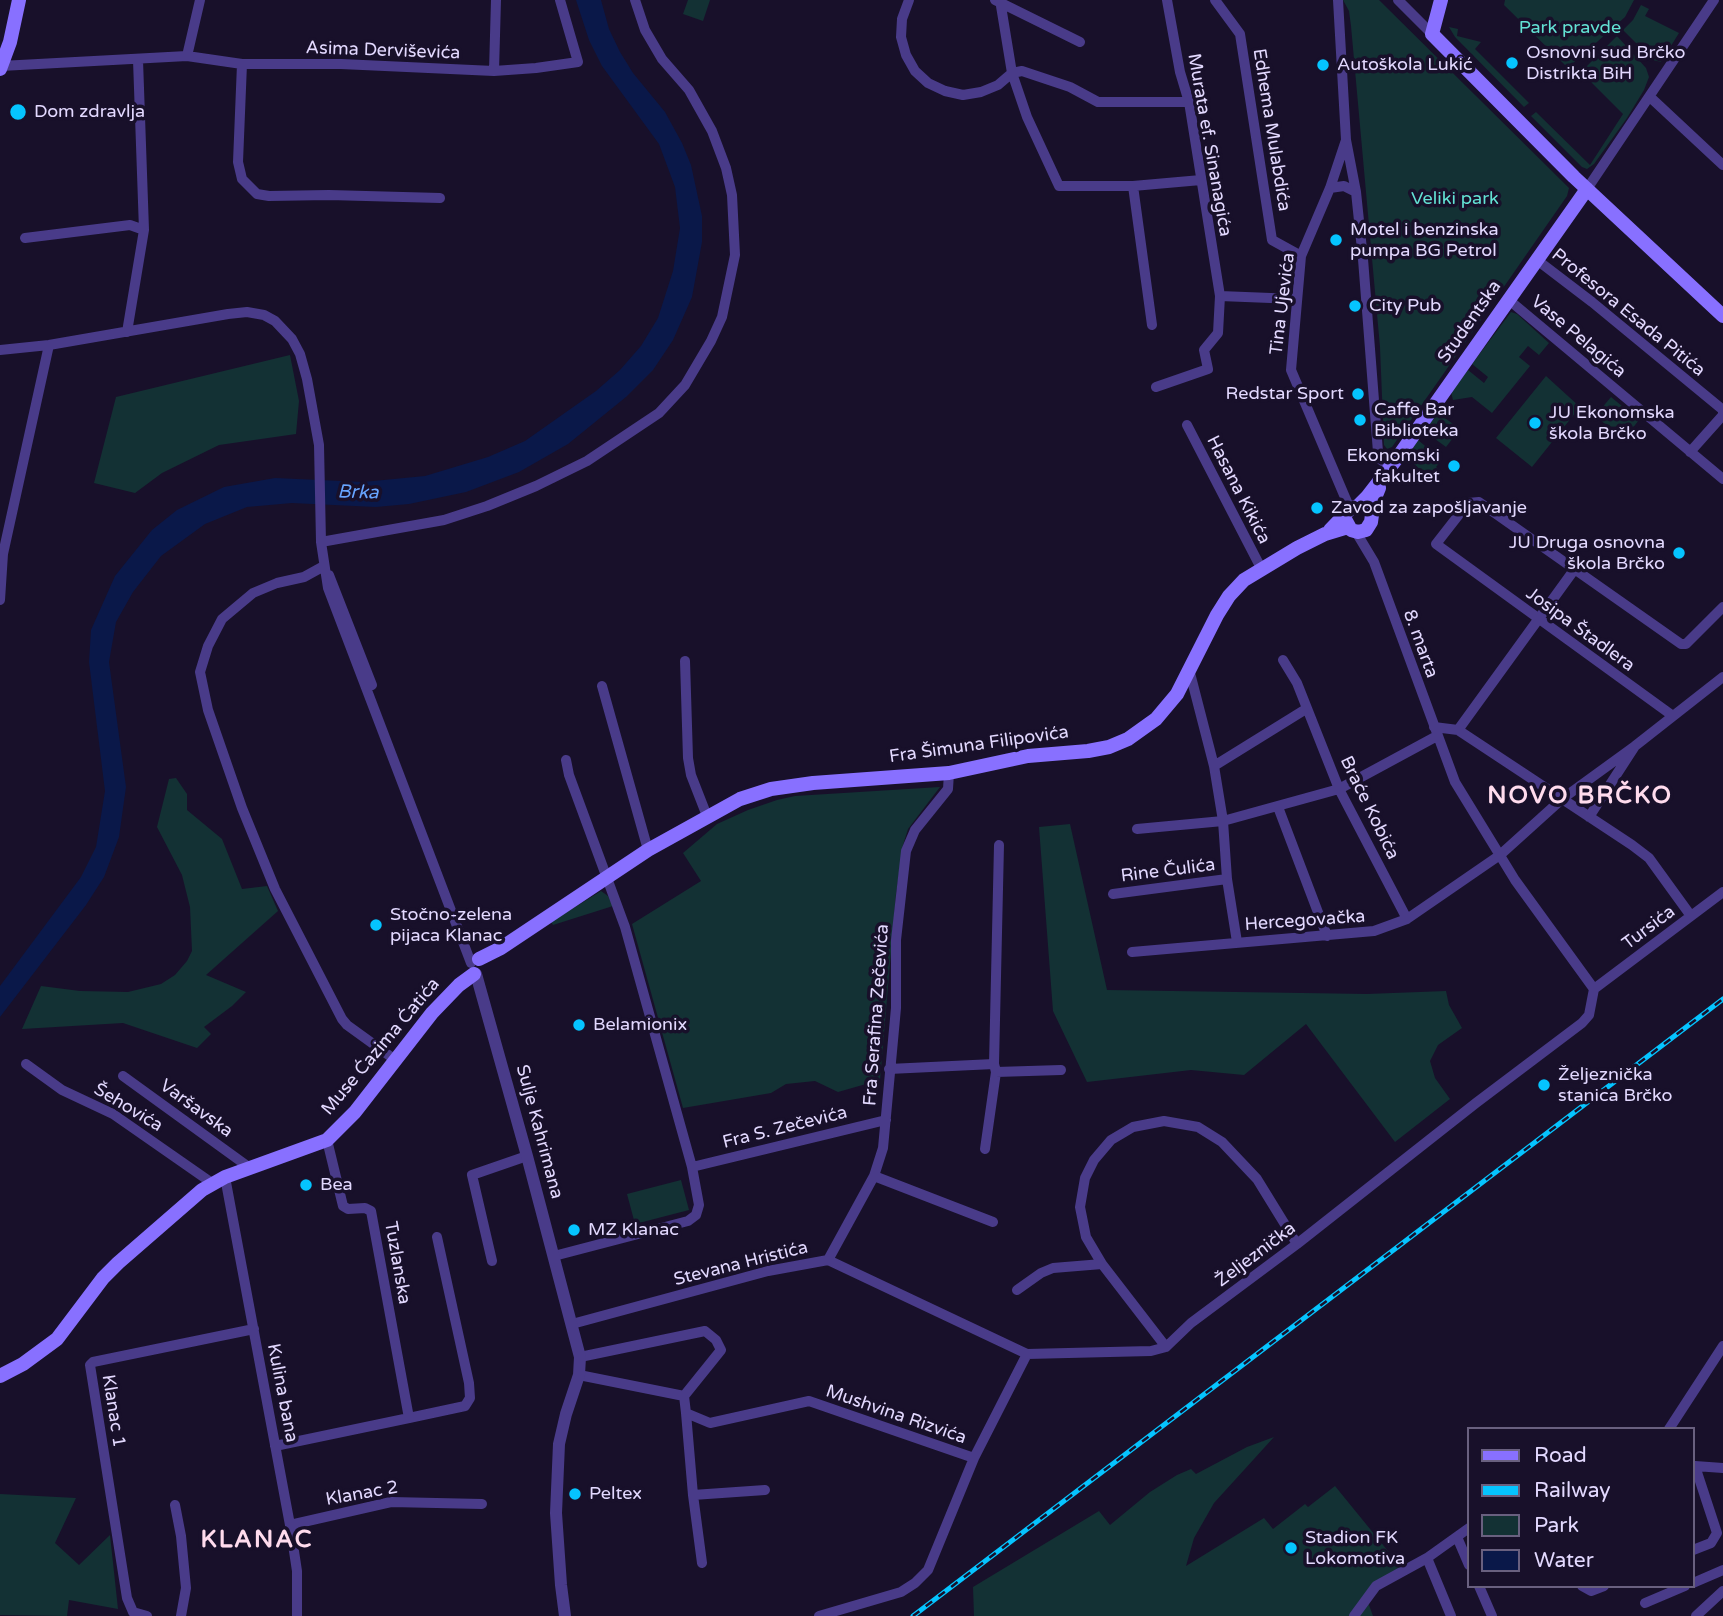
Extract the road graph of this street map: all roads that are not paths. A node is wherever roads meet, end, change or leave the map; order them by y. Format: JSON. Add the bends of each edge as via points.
{"nodes":[{"id":1,"x":19,"y":0,"type":"edge"},
{"id":2,"x":200,"y":0,"type":"edge"},
{"id":3,"x":496,"y":0,"type":"edge"},
{"id":4,"x":560,"y":0,"type":"edge"},
{"id":5,"x":635,"y":0,"type":"edge"},
{"id":6,"x":909,"y":0,"type":"edge"},
{"id":7,"x":1167,"y":0,"type":"edge"},
{"id":8,"x":1215,"y":0,"type":"edge"},
{"id":9,"x":1338,"y":0,"type":"edge"},
{"id":10,"x":1398,"y":0,"type":"edge"},
{"id":11,"x":1441,"y":0,"type":"edge"},
{"id":12,"x":1714,"y":0,"type":"edge"},
{"id":13,"x":998,"y":1,"type":"edge"},
{"id":14,"x":1432,"y":34,"type":"junction"},
{"id":15,"x":1080,"y":42,"type":"dead end"},
{"id":16,"x":187,"y":56,"type":"junction"},
{"id":17,"x":138,"y":60,"type":"junction"},
{"id":18,"x":242,"y":64,"type":"junction"},
{"id":19,"x":1,"y":67,"type":"edge"},
{"id":20,"x":494,"y":71,"type":"junction"},
{"id":21,"x":1012,"y":73,"type":"junction"},
{"id":22,"x":1650,"y":97,"type":"junction"},
{"id":23,"x":1189,"y":102,"type":"junction"},
{"id":24,"x":1346,"y":140,"type":"junction"},
{"id":25,"x":1723,"y":165,"type":"edge"},
{"id":26,"x":1201,"y":180,"type":"junction"},
{"id":27,"x":1133,"y":186,"type":"junction"},
{"id":28,"x":1330,"y":188,"type":"junction"},
{"id":29,"x":1587,"y":189,"type":"junction"},
{"id":30,"x":1356,"y":192,"type":"junction"},
{"id":31,"x":440,"y":198,"type":"dead end"},
{"id":32,"x":144,"y":230,"type":"junction"},
{"id":33,"x":25,"y":238,"type":"dead end"},
{"id":34,"x":1301,"y":256,"type":"junction"},
{"id":35,"x":1537,"y":260,"type":"junction"},
{"id":36,"x":1220,"y":296,"type":"junction"},
{"id":37,"x":1296,"y":299,"type":"junction"},
{"id":38,"x":1509,"y":300,"type":"junction"},
{"id":39,"x":1723,"y":316,"type":"edge"},
{"id":40,"x":1152,"y":325,"type":"dead end"},
{"id":41,"x":127,"y":332,"type":"junction"},
{"id":42,"x":49,"y":345,"type":"junction"},
{"id":43,"x":0,"y":350,"type":"edge"},
{"id":44,"x":1156,"y":387,"type":"dead end"},
{"id":45,"x":1187,"y":425,"type":"dead end"},
{"id":46,"x":1690,"y":452,"type":"junction"},
{"id":47,"x":1398,"y":457,"type":"junction"},
{"id":48,"x":1723,"y":479,"type":"edge"},
{"id":49,"x":1357,"y":519,"type":"junction"},
{"id":50,"x":321,"y":536,"type":"junction"},
{"id":51,"x":1374,"y":562,"type":"joint"},
{"id":52,"x":324,"y":566,"type":"junction"},
{"id":53,"x":1261,"y":568,"type":"junction"},
{"id":54,"x":1574,"y":570,"type":"junction"},
{"id":55,"x":0,"y":600,"type":"edge"},
{"id":56,"x":1723,"y":607,"type":"edge"},
{"id":57,"x":1538,"y":619,"type":"junction"},
{"id":58,"x":1283,"y":660,"type":"dead end"},
{"id":59,"x":685,"y":661,"type":"dead end"},
{"id":60,"x":1190,"y":673,"type":"junction"},
{"id":61,"x":1723,"y":677,"type":"edge"},
{"id":62,"x":602,"y":686,"type":"dead end"},
{"id":63,"x":1306,"y":709,"type":"junction"},
{"id":64,"x":1672,"y":716,"type":"junction"},
{"id":65,"x":1458,"y":730,"type":"junction"},
{"id":66,"x":1436,"y":732,"type":"junction"},
{"id":67,"x":1635,"y":746,"type":"junction"},
{"id":68,"x":566,"y":760,"type":"dead end"},
{"id":69,"x":1214,"y":766,"type":"junction"},
{"id":70,"x":949,"y":773,"type":"junction"},
{"id":71,"x":1339,"y":789,"type":"junction"},
{"id":72,"x":1562,"y":799,"type":"junction"},
{"id":73,"x":1278,"y":807,"type":"junction"},
{"id":74,"x":707,"y":816,"type":"junction"},
{"id":75,"x":1589,"y":817,"type":"junction"},
{"id":76,"x":1223,"y":821,"type":"junction"},
{"id":77,"x":1137,"y":829,"type":"dead end"},
{"id":78,"x":999,"y":845,"type":"dead end"},
{"id":79,"x":649,"y":850,"type":"junction"},
{"id":80,"x":1500,"y":855,"type":"junction"},
{"id":81,"x":608,"y":877,"type":"junction"},
{"id":82,"x":1227,"y":879,"type":"junction"},
{"id":83,"x":1723,"y":892,"type":"edge"},
{"id":84,"x":1113,"y":894,"type":"dead end"},
{"id":85,"x":1691,"y":916,"type":"junction"},
{"id":86,"x":1407,"y":919,"type":"junction"},
{"id":87,"x":1327,"y":936,"type":"junction"},
{"id":88,"x":1237,"y":942,"type":"junction"},
{"id":89,"x":1132,"y":952,"type":"dead end"},
{"id":90,"x":477,"y":969,"type":"junction"},
{"id":91,"x":1594,"y":989,"type":"junction"},
{"id":92,"x":394,"y":1059,"type":"junction"},
{"id":93,"x":26,"y":1064,"type":"dead end"},
{"id":94,"x":995,"y":1068,"type":"junction"},
{"id":95,"x":889,"y":1069,"type":"junction"},
{"id":96,"x":1061,"y":1070,"type":"dead end"},
{"id":97,"x":123,"y":1076,"type":"dead end"},
{"id":98,"x":886,"y":1120,"type":"junction"},
{"id":99,"x":327,"y":1140,"type":"junction"},
{"id":100,"x":985,"y":1149,"type":"dead end"},
{"id":101,"x":527,"y":1156,"type":"junction"},
{"id":102,"x":692,"y":1167,"type":"junction"},
{"id":103,"x":250,"y":1168,"type":"junction"},
{"id":104,"x":874,"y":1175,"type":"junction"},
{"id":105,"x":218,"y":1180,"type":"junction"},
{"id":106,"x":993,"y":1222,"type":"dead end"},
{"id":107,"x":437,"y":1237,"type":"dead end"},
{"id":108,"x":1297,"y":1244,"type":"junction"},
{"id":109,"x":554,"y":1256,"type":"junction"},
{"id":110,"x":828,"y":1260,"type":"junction"},
{"id":111,"x":492,"y":1261,"type":"dead end"},
{"id":112,"x":1102,"y":1264,"type":"junction"},
{"id":113,"x":1017,"y":1290,"type":"dead end"},
{"id":114,"x":572,"y":1324,"type":"junction"},
{"id":115,"x":254,"y":1329,"type":"junction"},
{"id":116,"x":1166,"y":1346,"type":"junction"},
{"id":117,"x":1723,"y":1346,"type":"edge"},
{"id":118,"x":1027,"y":1354,"type":"junction"},
{"id":119,"x":580,"y":1357,"type":"junction"},
{"id":120,"x":579,"y":1375,"type":"junction"},
{"id":121,"x":0,"y":1376,"type":"edge"},
{"id":122,"x":684,"y":1396,"type":"junction"},
{"id":123,"x":686,"y":1413,"type":"junction"},
{"id":124,"x":409,"y":1418,"type":"junction"},
{"id":125,"x":1670,"y":1427,"type":"edge"},
{"id":126,"x":275,"y":1446,"type":"junction"},
{"id":127,"x":974,"y":1458,"type":"junction"},
{"id":128,"x":1695,"y":1465,"type":"edge"},
{"id":129,"x":1695,"y":1468,"type":"edge"},
{"id":130,"x":1723,"y":1468,"type":"edge"},
{"id":131,"x":765,"y":1490,"type":"dead end"},
{"id":132,"x":693,"y":1495,"type":"junction"},
{"id":133,"x":482,"y":1504,"type":"dead end"},
{"id":134,"x":175,"y":1505,"type":"dead end"},
{"id":135,"x":290,"y":1525,"type":"junction"},
{"id":136,"x":1468,"y":1529,"type":"edge"},
{"id":137,"x":1457,"y":1537,"type":"junction"},
{"id":138,"x":1695,"y":1549,"type":"edge"},
{"id":139,"x":1427,"y":1558,"type":"junction"},
{"id":140,"x":702,"y":1563,"type":"dead end"},
{"id":141,"x":1468,"y":1563,"type":"edge"},
{"id":142,"x":1723,"y":1570,"type":"edge"},
{"id":143,"x":1695,"y":1582,"type":"edge"},
{"id":144,"x":1480,"y":1588,"type":"edge"},
{"id":145,"x":1680,"y":1588,"type":"edge"},
{"id":146,"x":1723,"y":1591,"type":"edge"},
{"id":147,"x":1645,"y":1603,"type":"dead end"},
{"id":148,"x":147,"y":1616,"type":"edge"},
{"id":149,"x":181,"y":1616,"type":"edge"},
{"id":150,"x":297,"y":1616,"type":"edge"},
{"id":151,"x":565,"y":1616,"type":"edge"},
{"id":152,"x":819,"y":1616,"type":"edge"},
{"id":153,"x":1354,"y":1616,"type":"edge"},
{"id":154,"x":1451,"y":1616,"type":"edge"},
{"id":155,"x":1492,"y":1616,"type":"edge"},
{"id":156,"x":1696,"y":1616,"type":"edge"}],
"edges":[{"from":1,"to":19,"type":"main road"},
{"from":2,"to":16,"type":"street"},
{"from":3,"to":20,"type":"street"},
{"from":4,"to":20,"type":"street","name":"Asima Derviševića","via":[[578,62]]},
{"from":5,"to":50,"type":"street","via":[[645,30],[712,131],[732,195],[735,255],[722,317],[685,386],[659,413],[587,461],[537,486],[444,520]]},
{"from":6,"to":21,"type":"street","via":[[902,19],[905,55],[928,83],[945,92],[972,93],[998,85]]},
{"from":7,"to":23,"type":"street","name":"Murata ef. Sinanagića"},
{"from":8,"to":34,"type":"street","name":"Edhema Mulabdića","via":[[1240,34],[1272,240]]},
{"from":9,"to":24,"type":"street","name":"Tina Ujevića"},
{"from":10,"to":14,"type":"street"},
{"from":11,"to":14,"type":"main road"},
{"from":12,"to":22,"type":"street"},
{"from":13,"to":15,"type":"street"},
{"from":13,"to":21,"type":"street"},
{"from":14,"to":29,"type":"main road"},
{"from":16,"to":17,"type":"street","name":"Asima Derviševića"},
{"from":16,"to":18,"type":"street","name":"Asima Derviševića"},
{"from":17,"to":19,"type":"street","name":"Asima Derviševića"},
{"from":17,"to":32,"type":"street"},
{"from":18,"to":20,"type":"street","name":"Asima Derviševića"},
{"from":18,"to":31,"type":"street","via":[[238,162],[242,179],[257,194]]},
{"from":21,"to":23,"type":"street","via":[[1022,71],[1070,87],[1098,102]]},
{"from":21,"to":27,"type":"street","via":[[1056,184]]},
{"from":22,"to":25,"type":"street"},
{"from":22,"to":29,"type":"street"},
{"from":23,"to":26,"type":"street","name":"Murata ef. Sinanagića"},
{"from":24,"to":28,"type":"street","name":"Tina Ujevića"},
{"from":24,"to":30,"type":"street","name":"Tina Ujevića"},
{"from":26,"to":27,"type":"street"},
{"from":26,"to":36,"type":"street","name":"Murata ef. Sinanagića"},
{"from":27,"to":40,"type":"street"},
{"from":28,"to":30,"type":"street","via":[[1344,186]]},
{"from":28,"to":34,"type":"street","name":"Tina Ujevića"},
{"from":29,"to":35,"type":"main road","name":"Studentska"},
{"from":29,"to":39,"type":"main road"},
{"from":30,"to":47,"type":"street","name":"Tina Ujevića","via":[[1378,452],[1385,463]]},
{"from":32,"to":33,"type":"street","via":[[130,225]]},
{"from":32,"to":41,"type":"street"},
{"from":34,"to":37,"type":"street","name":"Tina Ujevića"},
{"from":35,"to":38,"type":"main road","name":"Studentska"},
{"from":35,"to":46,"type":"street","name":"Profesora Esada Pitića","via":[[1723,410]]},
{"from":36,"to":37,"type":"street"},
{"from":36,"to":44,"type":"street","name":"Murata ef. Sinanagića","via":[[1218,333],[1204,350],[1208,369]]},
{"from":37,"to":49,"type":"street","name":"Tina Ujevića","via":[[1291,370]]},
{"from":38,"to":46,"type":"street","name":"Vase Pelagića"},
{"from":38,"to":47,"type":"main road","name":"Studentska"},
{"from":41,"to":42,"type":"street"},
{"from":41,"to":50,"type":"street","via":[[247,312],[275,321],[300,354],[319,445]]},
{"from":42,"to":43,"type":"street"},
{"from":42,"to":55,"type":"street","via":[[3,554]]},
{"from":45,"to":53,"type":"street","name":"Hasana Kikića"},
{"from":46,"to":48,"type":"street","name":"Vase Pelagića"},
{"from":47,"to":49,"type":"main road","name":"Studentska"},
{"from":49,"to":51,"type":"street","name":"Tina Ujevića"},
{"from":49,"to":53,"type":"main road","name":"Fra Šimuna Filipovića"},
{"from":50,"to":52,"type":"street"},
{"from":51,"to":66,"type":"street","name":"8. marta"},
{"from":52,"to":90,"type":"street"},
{"from":52,"to":92,"type":"street","via":[[253,593],[222,619],[200,673],[242,808],[275,889],[346,1025]]},
{"from":53,"to":60,"type":"main road","name":"Fra Šimuna Filipovića","via":[[1229,596]]},
{"from":54,"to":56,"type":"street","via":[[1681,644]]},
{"from":54,"to":57,"type":"street"},
{"from":54,"to":57,"type":"street","name":"Josipa Štadlera","via":[[1479,502],[1468,503],[1436,544]]},
{"from":57,"to":64,"type":"street","name":"Josipa Štadlera"},
{"from":57,"to":65,"type":"street"},
{"from":58,"to":63,"type":"street","name":"Braće Kobića"},
{"from":59,"to":74,"type":"street","via":[[688,758]]},
{"from":60,"to":69,"type":"street"},
{"from":60,"to":70,"type":"main road","name":"Fra Šimuna Filipovića","via":[[1156,719],[1109,747],[1028,755]]},
{"from":61,"to":64,"type":"street"},
{"from":62,"to":79,"type":"street"},
{"from":63,"to":69,"type":"street"},
{"from":63,"to":71,"type":"street","name":"Braće Kobića"},
{"from":64,"to":67,"type":"street"},
{"from":65,"to":66,"type":"street"},
{"from":65,"to":72,"type":"street"},
{"from":66,"to":71,"type":"street"},
{"from":66,"to":80,"type":"street","name":"8. marta","via":[[1455,782]]},
{"from":67,"to":72,"type":"street","name":"Hercegovačka"},
{"from":67,"to":75,"type":"street"},
{"from":68,"to":81,"type":"street"},
{"from":69,"to":76,"type":"street"},
{"from":70,"to":74,"type":"main road","name":"Fra Šimuna Filipovića","via":[[771,789]]},
{"from":70,"to":95,"type":"street","name":"Fra Serafina Zečevića","via":[[948,789],[915,830],[906,851]]},
{"from":71,"to":73,"type":"street"},
{"from":71,"to":86,"type":"street","name":"Braće Kobića"},
{"from":72,"to":75,"type":"street"},
{"from":72,"to":80,"type":"street","name":"Hercegovačka"},
{"from":73,"to":76,"type":"street"},
{"from":73,"to":87,"type":"street"},
{"from":74,"to":79,"type":"main road","name":"Fra Šimuna Filipovića"},
{"from":75,"to":85,"type":"street","via":[[1649,858]]},
{"from":76,"to":77,"type":"street"},
{"from":76,"to":82,"type":"street"},
{"from":78,"to":94,"type":"street"},
{"from":79,"to":81,"type":"main road","name":"Fra Šimuna Filipovića"},
{"from":80,"to":86,"type":"street","name":"Hercegovačka"},
{"from":80,"to":91,"type":"street","name":"8. marta"},
{"from":81,"to":90,"type":"main road","name":"Fra Šimuna Filipovića"},
{"from":81,"to":102,"type":"street"},
{"from":82,"to":84,"type":"street","name":"Rine Čulića"},
{"from":82,"to":88,"type":"street"},
{"from":83,"to":85,"type":"street","name":"Tursića"},
{"from":85,"to":91,"type":"street","name":"Tursića"},
{"from":86,"to":87,"type":"street","name":"Hercegovačka","via":[[1374,931]]},
{"from":87,"to":88,"type":"street","name":"Hercegovačka"},
{"from":88,"to":89,"type":"street","name":"Hercegovačka"},
{"from":90,"to":92,"type":"main road","name":"Muse Ćazima Ćatića"},
{"from":90,"to":101,"type":"street","name":"Sulje Kahrimana"},
{"from":91,"to":108,"type":"street","name":"Željeznička","via":[[1583,1023]]},
{"from":92,"to":99,"type":"main road","name":"Muse Ćazima Ćatića","via":[[355,1112]]},
{"from":93,"to":105,"type":"street","name":"Šehovića","via":[[62,1090],[113,1114]]},
{"from":94,"to":95,"type":"street"},
{"from":94,"to":96,"type":"street"},
{"from":94,"to":100,"type":"street"},
{"from":95,"to":98,"type":"street","name":"Fra Serafina Zečevića"},
{"from":97,"to":103,"type":"street","name":"Varšavska"},
{"from":98,"to":102,"type":"street","name":"Fra S. Zečevića"},
{"from":98,"to":104,"type":"street","name":"Fra Serafina Zečevića"},
{"from":99,"to":103,"type":"main road","name":"Muse Ćazima Ćatića"},
{"from":99,"to":124,"type":"street","name":"Tuzlanska","via":[[343,1206],[372,1211]]},
{"from":101,"to":109,"type":"street","name":"Sulje Kahrimana"},
{"from":101,"to":111,"type":"street","via":[[472,1175]]},
{"from":102,"to":109,"type":"street","via":[[698,1212],[688,1221]]},
{"from":103,"to":105,"type":"main road","name":"Muse Ćazima Ćatića"},
{"from":104,"to":106,"type":"street"},
{"from":104,"to":110,"type":"street","name":"Fra Serafina Zečevića"},
{"from":105,"to":115,"type":"street","name":"Kulina bana"},
{"from":105,"to":121,"type":"main road","name":"Muse Ćazima Ćatića","via":[[118,1263],[57,1339]]},
{"from":107,"to":124,"type":"street","via":[[470,1398],[465,1406]]},
{"from":108,"to":112,"type":"street","via":[[1257,1179],[1222,1142],[1198,1127],[1164,1121],[1133,1127],[1111,1140],[1084,1178],[1080,1207],[1086,1237]]},
{"from":108,"to":116,"type":"street","name":"Željeznička"},
{"from":109,"to":114,"type":"street","name":"Sulje Kahrimana"},
{"from":110,"to":114,"type":"street","name":"Stevana Hristića","via":[[768,1271]]},
{"from":110,"to":118,"type":"street","name":"Stevana Hristića"},
{"from":112,"to":113,"type":"street","via":[[1054,1268]]},
{"from":112,"to":116,"type":"street"},
{"from":114,"to":119,"type":"street","name":"Sulje Kahrimana"},
{"from":115,"to":126,"type":"street","name":"Kulina bana"},
{"from":115,"to":148,"type":"street","name":"Klanac 1","via":[[90,1365],[127,1598],[133,1612]]},
{"from":116,"to":118,"type":"street","via":[[1151,1351]]},
{"from":117,"to":125,"type":"street"},
{"from":118,"to":127,"type":"street"},
{"from":119,"to":120,"type":"street","name":"Sulje Kahrimana"},
{"from":119,"to":122,"type":"street","via":[[705,1331],[721,1350]]},
{"from":120,"to":122,"type":"street"},
{"from":120,"to":151,"type":"street","name":"Sulje Kahrimana","via":[[559,1444],[556,1513]]},
{"from":122,"to":123,"type":"street"},
{"from":123,"to":127,"type":"street","name":"Mushvina Rizvića","via":[[710,1423],[809,1401]]},
{"from":123,"to":132,"type":"street"},
{"from":124,"to":126,"type":"street"},
{"from":126,"to":135,"type":"street","name":"Kulina bana"},
{"from":127,"to":152,"type":"street","via":[[928,1570],[901,1592]]},
{"from":128,"to":130,"type":"street"},
{"from":129,"to":138,"type":"street","via":[[1717,1533],[1711,1543]]},
{"from":131,"to":132,"type":"street"},
{"from":132,"to":140,"type":"street"},
{"from":133,"to":135,"type":"street","name":"Klanac 2","via":[[391,1502]]},
{"from":134,"to":149,"type":"street","via":[[186,1588]]},
{"from":135,"to":150,"type":"street","name":"Kulina bana"},
{"from":136,"to":137,"type":"street"},
{"from":137,"to":139,"type":"street"},
{"from":137,"to":141,"type":"street"},
{"from":139,"to":153,"type":"street","via":[[1376,1586]]},
{"from":139,"to":154,"type":"street"},
{"from":142,"to":143,"type":"street"},
{"from":144,"to":155,"type":"street"},
{"from":145,"to":147,"type":"street"},
{"from":146,"to":156,"type":"street"}]}
